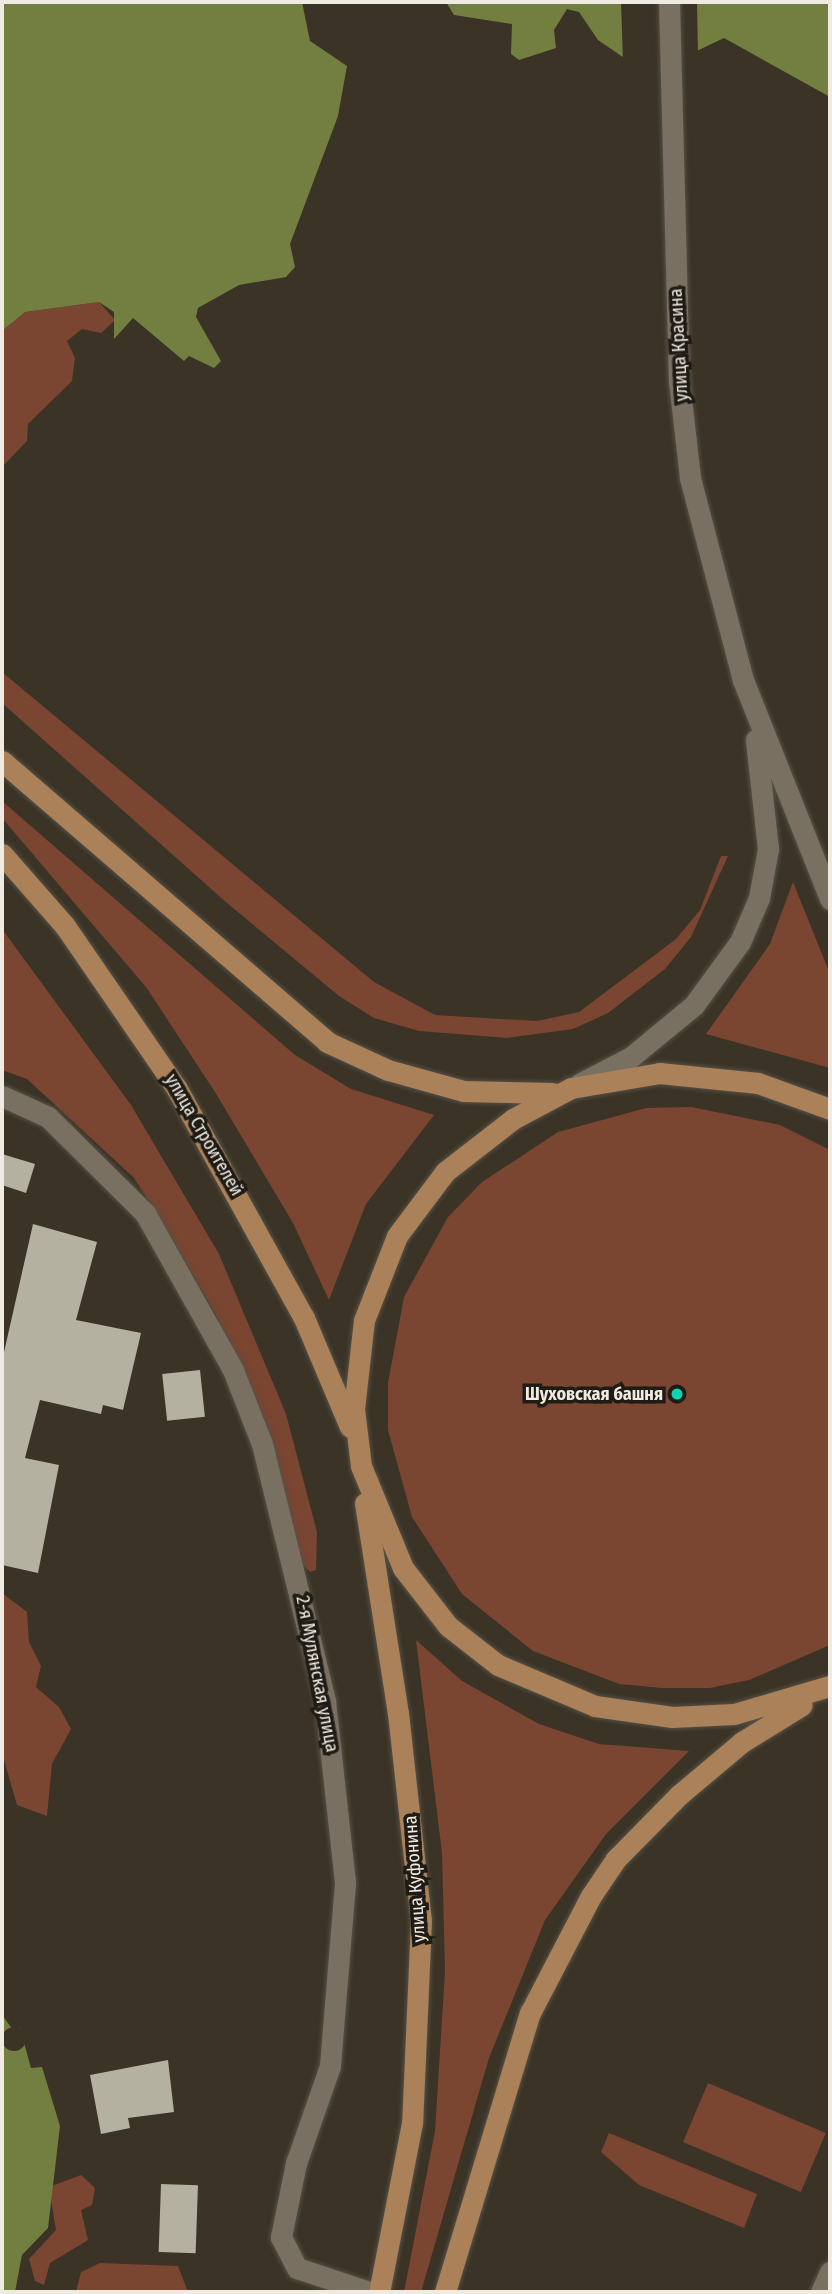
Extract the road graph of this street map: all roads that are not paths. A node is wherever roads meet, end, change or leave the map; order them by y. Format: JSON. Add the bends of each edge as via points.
{"nodes":[{"id":1,"x":669,"y":2,"type":"edge"},
{"id":2,"x":743,"y":680,"type":"junction"},
{"id":3,"x":2,"y":761,"type":"edge"},
{"id":4,"x":2,"y":854,"type":"edge"},
{"id":5,"x":830,"y":899,"type":"edge"},
{"id":6,"x":571,"y":1088,"type":"junction"},
{"id":7,"x":2,"y":1096,"type":"edge"},
{"id":8,"x":830,"y":1109,"type":"edge"},
{"id":9,"x":359,"y":1456,"type":"junction"},
{"id":10,"x":830,"y":1687,"type":"edge"},
{"id":11,"x":830,"y":2272,"type":"edge"},
{"id":12,"x":369,"y":2292,"type":"edge"},
{"id":13,"x":379,"y":2292,"type":"edge"},
{"id":14,"x":444,"y":2292,"type":"edge"},
{"id":15,"x":821,"y":2292,"type":"edge"}],
"edges":[{"from":1,"to":2,"type":"street","name":"улица Красина","via":[[685,437],[710,570]]},
{"from":2,"to":5,"type":"street"},
{"from":2,"to":6,"type":"street","via":[[768,825],[765,875],[751,920],[694,1005],[631,1057]]},
{"from":3,"to":6,"type":"main road","via":[[327,1042],[388,1070],[463,1091],[537,1096]]},
{"from":4,"to":9,"type":"main road","name":"улица Строителей","via":[[65,926],[177,1089],[304,1318]]},
{"from":6,"to":8,"type":"main road","via":[[688,1073],[758,1083]]},
{"from":6,"to":9,"type":"main road","via":[[466,1153],[411,1213],[363,1320],[354,1381]]},
{"from":7,"to":12,"type":"street","name":"2-я Мулянская улица","via":[[48,1117],[145,1213],[233,1370],[262,1444],[325,1701],[345,1882],[330,2066],[296,2163],[281,2237],[297,2268]]},
{"from":9,"to":10,"type":"main road","via":[[386,1534],[424,1599],[471,1646],[526,1680],[595,1706],[673,1717],[734,1714]]},
{"from":9,"to":13,"type":"main road","name":"улица Куфонина","via":[[398,1713],[421,1920],[413,2111]]},
{"from":10,"to":14,"type":"main road","via":[[711,1766],[643,1830],[591,1896],[530,2013]]},
{"from":11,"to":15,"type":"street"}]}
